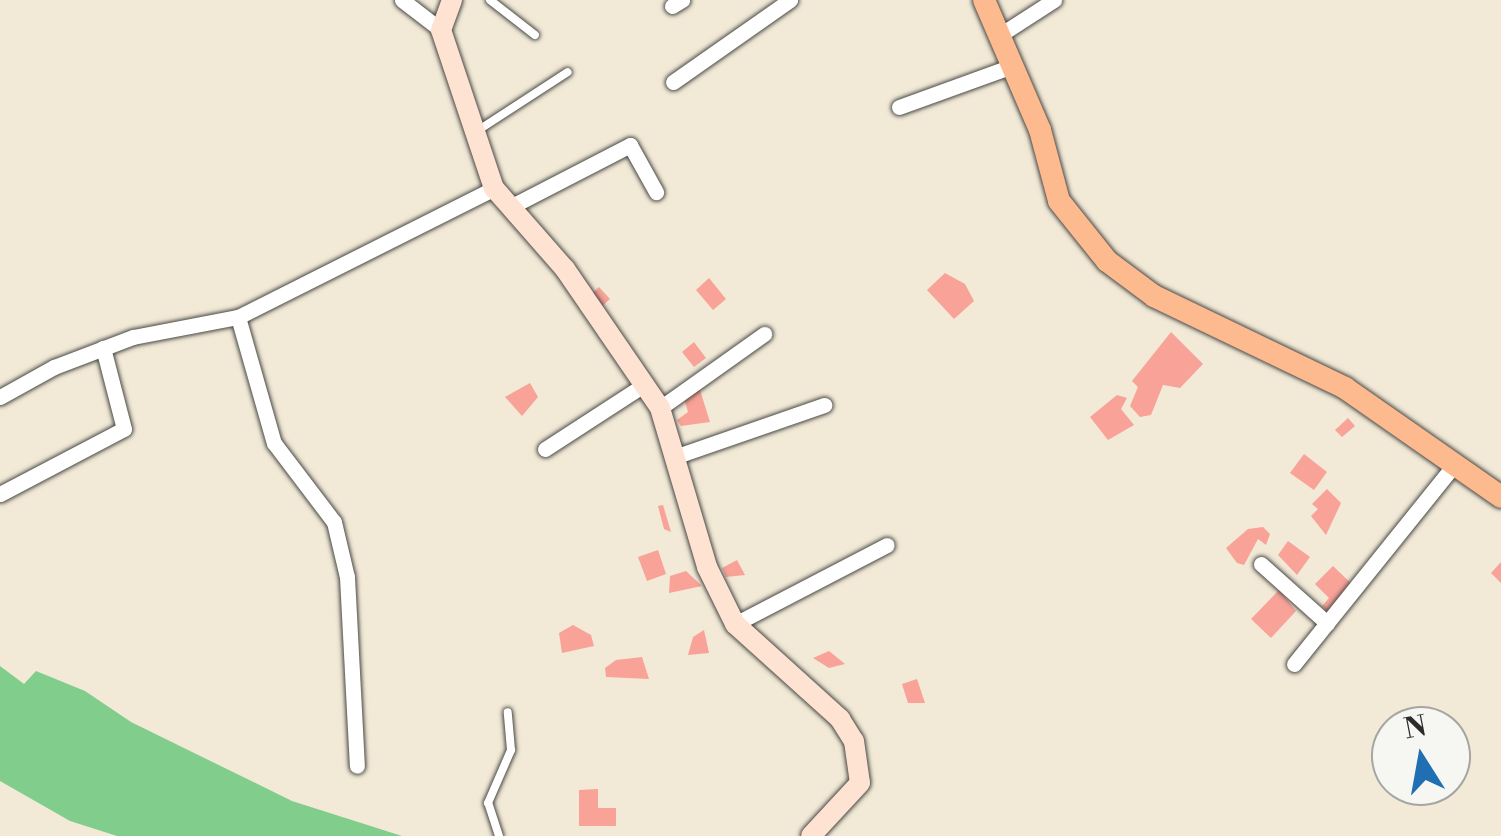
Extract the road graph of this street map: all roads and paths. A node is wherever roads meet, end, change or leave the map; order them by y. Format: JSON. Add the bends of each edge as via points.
{"nodes":[{"id":1,"x":402,"y":0,"type":"edge"},
{"id":2,"x":452,"y":0,"type":"edge"},
{"id":3,"x":490,"y":0,"type":"edge"},
{"id":4,"x":790,"y":0,"type":"edge"},
{"id":5,"x":984,"y":0,"type":"edge"},
{"id":6,"x":1054,"y":0,"type":"edge"},
{"id":7,"x":441,"y":30,"type":"junction"},
{"id":8,"x":1003,"y":33,"type":"junction"},
{"id":9,"x":535,"y":35,"type":"dead end"},
{"id":10,"x":1015,"y":66,"type":"junction"},
{"id":11,"x":568,"y":72,"type":"dead end"},
{"id":12,"x":673,"y":82,"type":"dead end"},
{"id":13,"x":899,"y":107,"type":"dead end"},
{"id":14,"x":477,"y":131,"type":"junction"},
{"id":15,"x":494,"y":188,"type":"junction"},
{"id":16,"x":656,"y":192,"type":"dead end"},
{"id":17,"x":512,"y":206,"type":"junction"},
{"id":18,"x":238,"y":318,"type":"junction"},
{"id":19,"x":764,"y":334,"type":"dead end"},
{"id":20,"x":103,"y":348,"type":"junction"},
{"id":21,"x":645,"y":384,"type":"junction"},
{"id":22,"x":0,"y":397,"type":"edge"},
{"id":23,"x":824,"y":406,"type":"dead end"},
{"id":24,"x":660,"y":408,"type":"junction"},
{"id":25,"x":545,"y":449,"type":"dead end"},
{"id":26,"x":677,"y":456,"type":"junction"},
{"id":27,"x":1455,"y":464,"type":"junction"},
{"id":28,"x":0,"y":494,"type":"edge"},
{"id":29,"x":1501,"y":497,"type":"edge"},
{"id":30,"x":887,"y":545,"type":"dead end"},
{"id":31,"x":1261,"y":564,"type":"dead end"},
{"id":32,"x":735,"y":624,"type":"junction"},
{"id":33,"x":1327,"y":624,"type":"junction"},
{"id":34,"x":1294,"y":664,"type":"dead end"},
{"id":35,"x":508,"y":712,"type":"dead end"},
{"id":36,"x":357,"y":766,"type":"dead end"},
{"id":37,"x":499,"y":836,"type":"edge"},
{"id":38,"x":811,"y":836,"type":"edge"}],
"edges":[{"from":1,"to":7,"type":"street"},
{"from":2,"to":7,"type":"street"},
{"from":3,"to":9,"type":"lane"},
{"from":4,"to":12,"type":"street"},
{"from":5,"to":8,"type":"main road"},
{"from":6,"to":8,"type":"street"},
{"from":7,"to":14,"type":"street"},
{"from":8,"to":10,"type":"main road"},
{"from":10,"to":13,"type":"street"},
{"from":10,"to":27,"type":"main road","via":[[1059,202],[1107,261],[1154,296],[1345,388]]},
{"from":11,"to":14,"type":"lane"},
{"from":14,"to":15,"type":"street"},
{"from":15,"to":17,"type":"street"},
{"from":15,"to":18,"type":"street"},
{"from":16,"to":17,"type":"street","via":[[630,146]]},
{"from":17,"to":21,"type":"street"},
{"from":18,"to":20,"type":"street"},
{"from":18,"to":36,"type":"street","via":[[274,443],[334,522],[346,577]]},
{"from":19,"to":24,"type":"street"},
{"from":20,"to":22,"type":"street"},
{"from":20,"to":28,"type":"street","via":[[124,429]]},
{"from":21,"to":24,"type":"street"},
{"from":21,"to":25,"type":"street"},
{"from":23,"to":26,"type":"street"},
{"from":24,"to":26,"type":"street"},
{"from":26,"to":32,"type":"street","via":[[707,567]]},
{"from":27,"to":29,"type":"main road"},
{"from":27,"to":33,"type":"street"},
{"from":30,"to":32,"type":"street"},
{"from":31,"to":33,"type":"street"},
{"from":32,"to":38,"type":"street","via":[[840,719],[854,741],[860,783]]},
{"from":33,"to":34,"type":"street"},
{"from":35,"to":37,"type":"lane","via":[[511,750],[488,803]]}]}
